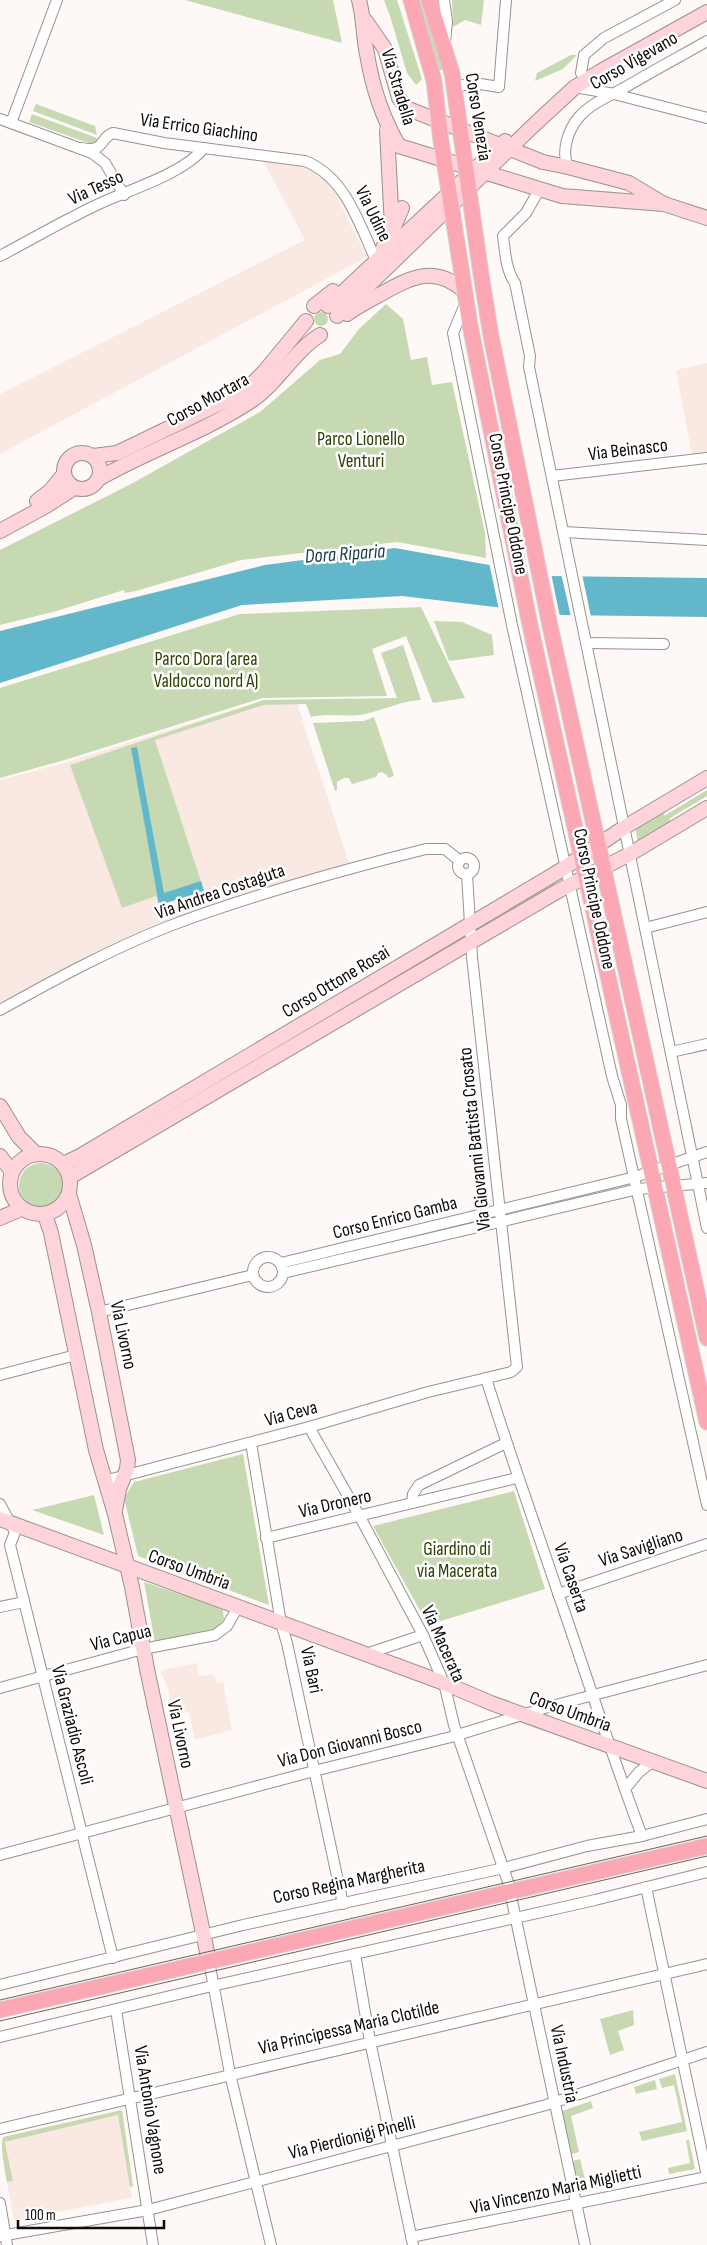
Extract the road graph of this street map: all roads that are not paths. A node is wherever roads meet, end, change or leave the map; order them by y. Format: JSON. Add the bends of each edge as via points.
{"nodes":[{"id":1,"x":58,"y":0,"type":"edge"},
{"id":2,"x":359,"y":0,"type":"edge"},
{"id":3,"x":411,"y":0,"type":"edge"},
{"id":4,"x":429,"y":0,"type":"edge"},
{"id":5,"x":444,"y":0,"type":"edge"},
{"id":6,"x":506,"y":0,"type":"edge"},
{"id":7,"x":675,"y":0,"type":"edge"},
{"id":8,"x":707,"y":12,"type":"edge"},
{"id":9,"x":364,"y":20,"type":"junction"},
{"id":10,"x":707,"y":41,"type":"edge"},
{"id":11,"x":638,"y":50,"type":"junction"},
{"id":12,"x":444,"y":51,"type":"junction"},
{"id":13,"x":581,"y":72,"type":"junction"},
{"id":14,"x":454,"y":87,"type":"junction"},
{"id":15,"x":575,"y":87,"type":"junction"},
{"id":16,"x":614,"y":94,"type":"junction"},
{"id":17,"x":707,"y":118,"type":"edge"},
{"id":18,"x":0,"y":119,"type":"edge"},
{"id":19,"x":438,"y":121,"type":"junction"},
{"id":20,"x":11,"y":123,"type":"junction"},
{"id":21,"x":387,"y":124,"type":"junction"},
{"id":22,"x":460,"y":130,"type":"junction"},
{"id":23,"x":505,"y":147,"type":"junction"},
{"id":24,"x":82,"y":148,"type":"junction"},
{"id":25,"x":204,"y":148,"type":"junction"},
{"id":26,"x":444,"y":161,"type":"junction"},
{"id":27,"x":318,"y":166,"type":"joint"},
{"id":28,"x":568,"y":167,"type":"junction"},
{"id":29,"x":472,"y":175,"type":"junction"},
{"id":30,"x":539,"y":190,"type":"junction"},
{"id":31,"x":124,"y":195,"type":"junction"},
{"id":32,"x":450,"y":200,"type":"junction"},
{"id":33,"x":664,"y":204,"type":"junction"},
{"id":34,"x":402,"y":208,"type":"dead end"},
{"id":35,"x":707,"y":218,"type":"edge"},
{"id":36,"x":392,"y":232,"type":"junction"},
{"id":37,"x":0,"y":256,"type":"edge"},
{"id":38,"x":375,"y":258,"type":"junction"},
{"id":39,"x":465,"y":297,"type":"junction"},
{"id":40,"x":306,"y":321,"type":"junction"},
{"id":41,"x":329,"y":321,"type":"junction"},
{"id":42,"x":93,"y":456,"type":"junction"},
{"id":43,"x":707,"y":458,"type":"edge"},
{"id":44,"x":64,"y":474,"type":"junction"},
{"id":45,"x":552,"y":476,"type":"junction"},
{"id":46,"x":100,"y":478,"type":"junction"},
{"id":47,"x":74,"y":488,"type":"junction"},
{"id":48,"x":0,"y":521,"type":"edge"},
{"id":49,"x":0,"y":531,"type":"edge"},
{"id":50,"x":564,"y":532,"type":"junction"},
{"id":51,"x":707,"y":540,"type":"edge"},
{"id":52,"x":587,"y":643,"type":"junction"},
{"id":53,"x":664,"y":644,"type":"dead end"},
{"id":54,"x":707,"y":778,"type":"edge"},
{"id":55,"x":707,"y":808,"type":"edge"},
{"id":56,"x":625,"y":828,"type":"junction"},
{"id":57,"x":599,"y":845,"type":"junction"},
{"id":58,"x":630,"y":854,"type":"junction"},
{"id":59,"x":582,"y":856,"type":"junction"},
{"id":60,"x":566,"y":866,"type":"junction"},
{"id":61,"x":604,"y":867,"type":"junction"},
{"id":62,"x":467,"y":874,"type":"joint"},
{"id":63,"x":586,"y":876,"type":"junction"},
{"id":64,"x":570,"y":884,"type":"junction"},
{"id":65,"x":707,"y":912,"type":"edge"},
{"id":66,"x":470,"y":924,"type":"junction"},
{"id":67,"x":645,"y":928,"type":"junction"},
{"id":68,"x":471,"y":942,"type":"junction"},
{"id":69,"x":0,"y":1010,"type":"edge"},
{"id":70,"x":707,"y":1044,"type":"edge"},
{"id":71,"x":671,"y":1052,"type":"junction"},
{"id":72,"x":0,"y":1106,"type":"edge"},
{"id":73,"x":707,"y":1152,"type":"edge"},
{"id":74,"x":36,"y":1154,"type":"junction"},
{"id":75,"x":692,"y":1155,"type":"junction"},
{"id":76,"x":0,"y":1156,"type":"edge"},
{"id":77,"x":63,"y":1164,"type":"junction"},
{"id":78,"x":669,"y":1164,"type":"junction"},
{"id":79,"x":650,"y":1171,"type":"junction"},
{"id":80,"x":12,"y":1172,"type":"junction"},
{"id":81,"x":70,"y":1177,"type":"junction"},
{"id":82,"x":635,"y":1177,"type":"junction"},
{"id":83,"x":703,"y":1184,"type":"edge"},
{"id":84,"x":674,"y":1186,"type":"junction"},
{"id":85,"x":655,"y":1188,"type":"junction"},
{"id":86,"x":638,"y":1189,"type":"junction"},
{"id":87,"x":5,"y":1193,"type":"edge"},
{"id":88,"x":69,"y":1194,"type":"junction"},
{"id":89,"x":21,"y":1209,"type":"junction"},
{"id":90,"x":45,"y":1214,"type":"junction"},
{"id":91,"x":501,"y":1215,"type":"junction"},
{"id":92,"x":0,"y":1218,"type":"edge"},
{"id":93,"x":707,"y":1228,"type":"edge"},
{"id":94,"x":282,"y":1268,"type":"junction"},
{"id":95,"x":253,"y":1275,"type":"junction"},
{"id":96,"x":99,"y":1312,"type":"junction"},
{"id":97,"x":707,"y":1338,"type":"edge"},
{"id":98,"x":76,"y":1355,"type":"junction"},
{"id":99,"x":0,"y":1375,"type":"edge"},
{"id":100,"x":486,"y":1378,"type":"junction"},
{"id":101,"x":707,"y":1422,"type":"edge"},
{"id":102,"x":309,"y":1428,"type":"junction"},
{"id":103,"x":251,"y":1443,"type":"junction"},
{"id":104,"x":506,"y":1443,"type":"junction"},
{"id":105,"x":126,"y":1475,"type":"junction"},
{"id":106,"x":517,"y":1478,"type":"junction"},
{"id":107,"x":104,"y":1480,"type":"junction"},
{"id":108,"x":412,"y":1503,"type":"junction"},
{"id":109,"x":0,"y":1504,"type":"edge"},
{"id":110,"x":707,"y":1505,"type":"edge"},
{"id":111,"x":115,"y":1514,"type":"junction"},
{"id":112,"x":360,"y":1517,"type":"junction"},
{"id":113,"x":5,"y":1521,"type":"edge"},
{"id":114,"x":266,"y":1538,"type":"junction"},
{"id":115,"x":707,"y":1544,"type":"edge"},
{"id":116,"x":127,"y":1567,"type":"junction"},
{"id":117,"x":558,"y":1594,"type":"junction"},
{"id":118,"x":24,"y":1602,"type":"junction"},
{"id":119,"x":0,"y":1607,"type":"edge"},
{"id":120,"x":238,"y":1607,"type":"junction"},
{"id":121,"x":281,"y":1623,"type":"junction"},
{"id":122,"x":422,"y":1635,"type":"junction"},
{"id":123,"x":143,"y":1649,"type":"junction"},
{"id":124,"x":366,"y":1654,"type":"junction"},
{"id":125,"x":707,"y":1665,"type":"edge"},
{"id":126,"x":42,"y":1677,"type":"junction"},
{"id":127,"x":444,"y":1683,"type":"junction"},
{"id":128,"x":0,"y":1688,"type":"edge"},
{"id":129,"x":591,"y":1696,"type":"junction"},
{"id":130,"x":524,"y":1715,"type":"junction"},
{"id":131,"x":458,"y":1735,"type":"junction"},
{"id":132,"x":610,"y":1746,"type":"junction"},
{"id":133,"x":653,"y":1761,"type":"junction"},
{"id":134,"x":314,"y":1771,"type":"junction"},
{"id":135,"x":707,"y":1782,"type":"edge"},
{"id":136,"x":625,"y":1789,"type":"junction"},
{"id":137,"x":176,"y":1808,"type":"junction"},
{"id":138,"x":707,"y":1819,"type":"edge"},
{"id":139,"x":81,"y":1833,"type":"junction"},
{"id":140,"x":642,"y":1836,"type":"junction"},
{"id":141,"x":707,"y":1846,"type":"edge"},
{"id":142,"x":0,"y":1855,"type":"edge"},
{"id":143,"x":504,"y":1868,"type":"junction"},
{"id":144,"x":707,"y":1872,"type":"edge"},
{"id":145,"x":646,"y":1887,"type":"junction"},
{"id":146,"x":510,"y":1891,"type":"junction"},
{"id":147,"x":343,"y":1904,"type":"junction"},
{"id":148,"x":516,"y":1918,"type":"junction"},
{"id":149,"x":203,"y":1935,"type":"junction"},
{"id":150,"x":355,"y":1954,"type":"junction"},
{"id":151,"x":113,"y":1958,"type":"junction"},
{"id":152,"x":209,"y":1961,"type":"junction"},
{"id":153,"x":707,"y":1964,"type":"edge"},
{"id":154,"x":664,"y":1974,"type":"junction"},
{"id":155,"x":0,"y":1985,"type":"edge"},
{"id":156,"x":212,"y":1986,"type":"junction"},
{"id":157,"x":533,"y":2004,"type":"junction"},
{"id":158,"x":0,"y":2010,"type":"edge"},
{"id":159,"x":116,"y":2010,"type":"junction"},
{"id":160,"x":0,"y":2037,"type":"edge"},
{"id":161,"x":370,"y":2041,"type":"junction"},
{"id":162,"x":707,"y":2052,"type":"edge"},
{"id":163,"x":682,"y":2060,"type":"junction"},
{"id":164,"x":230,"y":2074,"type":"junction"},
{"id":165,"x":131,"y":2098,"type":"junction"},
{"id":166,"x":555,"y":2102,"type":"junction"},
{"id":167,"x":0,"y":2129,"type":"edge"},
{"id":168,"x":392,"y":2146,"type":"junction"},
{"id":169,"x":707,"y":2176,"type":"edge"},
{"id":170,"x":257,"y":2181,"type":"junction"},
{"id":171,"x":0,"y":2202,"type":"edge"},
{"id":172,"x":576,"y":2203,"type":"junction"},
{"id":173,"x":148,"y":2210,"type":"junction"},
{"id":174,"x":4,"y":2239,"type":"edge"},
{"id":175,"x":412,"y":2241,"type":"edge"},
{"id":176,"x":153,"y":2245,"type":"edge"},
{"id":177,"x":271,"y":2245,"type":"edge"},
{"id":178,"x":585,"y":2245,"type":"edge"}],
"edges":[{"from":1,"to":20,"type":"street"},
{"from":2,"to":9,"type":"main road","name":"Via Stradella"},
{"from":3,"to":19,"type":"main road","name":"Corso Venezia","via":[[434,81]]},
{"from":4,"to":12,"type":"main road","name":"Corso Venezia"},
{"from":5,"to":12,"type":"street","name":"Corso Venezia","via":[[447,22]]},
{"from":6,"to":14,"type":"street","via":[[499,87],[474,83]]},
{"from":7,"to":13,"type":"street","name":"Corso Vigevano","via":[[604,38],[584,55]]},
{"from":8,"to":11,"type":"main road","name":"Corso Vigevano"},
{"from":9,"to":19,"type":"main road","name":"Via Stradella","via":[[385,49],[401,102],[411,110]]},
{"from":9,"to":21,"type":"main road","name":"Via Stradella","via":[[367,54]]},
{"from":10,"to":16,"type":"street","name":"Corso Vigevano"},
{"from":11,"to":13,"type":"main road","name":"Corso Vigevano"},
{"from":11,"to":15,"type":"main road","name":"Corso Vigevano"},
{"from":12,"to":14,"type":"main road","name":"Corso Venezia"},
{"from":13,"to":23,"type":"main road","name":"Corso Vigevano"},
{"from":14,"to":22,"type":"main road","name":"Corso Venezia"},
{"from":15,"to":16,"type":"street"},
{"from":15,"to":23,"type":"main road","name":"Corso Vigevano"},
{"from":16,"to":17,"type":"street"},
{"from":16,"to":28,"type":"street","name":"Corso Vigevano","via":[[575,122],[564,148]]},
{"from":18,"to":20,"type":"street"},
{"from":19,"to":22,"type":"main road","name":"Via Stradella"},
{"from":19,"to":26,"type":"main road","name":"Corso Principe Oddone"},
{"from":20,"to":24,"type":"street"},
{"from":21,"to":26,"type":"main road","name":"Via Stradella","via":[[398,146]]},
{"from":21,"to":36,"type":"main road"},
{"from":22,"to":23,"type":"main road","name":"Via Stradella"},
{"from":22,"to":29,"type":"main road","name":"Corso Venezia"},
{"from":23,"to":28,"type":"main road","name":"Via Stradella","via":[[551,165]]},
{"from":23,"to":29,"type":"main road"},
{"from":24,"to":25,"type":"street","name":"Via Errico Giachino","via":[[96,149],[110,134],[116,133]]},
{"from":24,"to":31,"type":"street","via":[[102,160]]},
{"from":25,"to":27,"type":"street","name":"Via Errico Giachino","via":[[305,161]]},
{"from":25,"to":31,"type":"street","name":"Via Tesso","via":[[192,159]]},
{"from":26,"to":29,"type":"main road","name":"Via Stradella"},
{"from":26,"to":32,"type":"main road","name":"Corso Principe Oddone"},
{"from":27,"to":38,"type":"street","name":"Via Udine","via":[[341,187]]},
{"from":28,"to":33,"type":"main road","name":"Via Stradella","via":[[629,184]]},
{"from":29,"to":30,"type":"main road","name":"Via Stradella"},
{"from":29,"to":32,"type":"main road"},
{"from":29,"to":57,"type":"main road","name":"Corso Principe Oddone","via":[[491,336]]},
{"from":30,"to":33,"type":"main road","name":"Via Stradella","via":[[562,196]]},
{"from":30,"to":45,"type":"street","via":[[526,213],[503,236],[511,276],[516,283],[530,356],[529,367]]},
{"from":31,"to":37,"type":"street","name":"Via Tesso","via":[[103,202]]},
{"from":32,"to":39,"type":"main road","name":"Corso Principe Oddone"},
{"from":32,"to":41,"type":"main road","name":"Corso Mortara"},
{"from":33,"to":35,"type":"main road"},
{"from":34,"to":36,"type":"main road"},
{"from":36,"to":38,"type":"main road"},
{"from":38,"to":41,"type":"main road","via":[[348,282]]},
{"from":39,"to":41,"type":"main road","via":[[453,283],[423,275],[412,277]]},
{"from":39,"to":59,"type":"main road","name":"Corso Principe Oddone","via":[[530,625]]},
{"from":39,"to":60,"type":"street","name":"Corso Principe Oddone","via":[[453,333],[512,625]]},
{"from":40,"to":41,"type":"main road","via":[[311,330]]},
{"from":40,"to":41,"type":"main road","name":"Corso Mortara","via":[[308,313]]},
{"from":40,"to":42,"type":"main road","name":"Corso Mortara","via":[[269,367],[233,397],[117,453]]},
{"from":41,"to":46,"type":"main road","name":"Corso Mortara","via":[[275,381],[252,400]]},
{"from":42,"to":44,"type":"main road","via":[[74,456],[67,461]]},
{"from":42,"to":46,"type":"main road","via":[[99,463]]},
{"from":43,"to":45,"type":"street","name":"Via Beinasco"},
{"from":44,"to":47,"type":"main road"},
{"from":44,"to":48,"type":"main road","via":[[45,496]]},
{"from":45,"to":50,"type":"street"},
{"from":46,"to":47,"type":"main road","via":[[86,488]]},
{"from":47,"to":49,"type":"main road"},
{"from":50,"to":51,"type":"street"},
{"from":50,"to":52,"type":"street"},
{"from":52,"to":53,"type":"street"},
{"from":52,"to":56,"type":"street"},
{"from":54,"to":56,"type":"main road","name":"Corso Ottone Rosai"},
{"from":55,"to":58,"type":"main road","name":"Corso Ottone Rosai"},
{"from":56,"to":57,"type":"main road","name":"Corso Ottone Rosai"},
{"from":56,"to":58,"type":"street"},
{"from":57,"to":59,"type":"main road","name":"Corso Ottone Rosai"},
{"from":57,"to":61,"type":"main road","name":"Corso Principe Oddone"},
{"from":58,"to":61,"type":"main road","name":"Corso Ottone Rosai"},
{"from":58,"to":67,"type":"street"},
{"from":59,"to":60,"type":"main road","name":"Corso Ottone Rosai"},
{"from":59,"to":63,"type":"main road","name":"Corso Principe Oddone"},
{"from":60,"to":64,"type":"street","name":"Corso Principe Oddone"},
{"from":60,"to":66,"type":"main road","name":"Corso Ottone Rosai"},
{"from":61,"to":63,"type":"main road","name":"Corso Ottone Rosai"},
{"from":61,"to":78,"type":"main road","name":"Corso Principe Oddone"},
{"from":62,"to":66,"type":"street","name":"Via Giovanni Battista Crosato"},
{"from":62,"to":69,"type":"street","name":"Via Andrea Costaguta","via":[[459,869],[460,862],[446,849],[426,849],[291,885],[236,902],[122,946]]},
{"from":63,"to":64,"type":"main road","name":"Corso Ottone Rosai"},
{"from":63,"to":79,"type":"main road","name":"Corso Principe Oddone"},
{"from":64,"to":68,"type":"main road","name":"Corso Ottone Rosai"},
{"from":64,"to":82,"type":"street","name":"Corso Principe Oddone","via":[[612,1076],[622,1104],[622,1119]]},
{"from":65,"to":67,"type":"street"},
{"from":66,"to":68,"type":"street","name":"Via Giovanni Battista Crosato"},
{"from":66,"to":77,"type":"main road","name":"Corso Ottone Rosai"},
{"from":67,"to":71,"type":"street"},
{"from":68,"to":81,"type":"main road","name":"Corso Ottone Rosai"},
{"from":68,"to":91,"type":"street","name":"Via Giovanni Battista Crosato"},
{"from":70,"to":71,"type":"street"},
{"from":71,"to":75,"type":"street"},
{"from":72,"to":74,"type":"main road","via":[[19,1136]]},
{"from":73,"to":75,"type":"street","name":"Corso Enrico Gamba"},
{"from":74,"to":77,"type":"main road","via":[[50,1155]]},
{"from":74,"to":80,"type":"main road","via":[[21,1160]]},
{"from":75,"to":78,"type":"street","name":"Corso Enrico Gamba"},
{"from":75,"to":83,"type":"street"},
{"from":76,"to":80,"type":"main road"},
{"from":77,"to":81,"type":"main road"},
{"from":78,"to":79,"type":"street","name":"Corso Enrico Gamba"},
{"from":78,"to":84,"type":"main road","name":"Corso Principe Oddone"},
{"from":79,"to":82,"type":"street","name":"Corso Enrico Gamba"},
{"from":79,"to":85,"type":"main road","name":"Corso Principe Oddone"},
{"from":80,"to":87,"type":"main road"},
{"from":81,"to":88,"type":"main road"},
{"from":82,"to":86,"type":"street","name":"Corso Principe Oddone"},
{"from":82,"to":91,"type":"street","name":"Corso Enrico Gamba"},
{"from":83,"to":84,"type":"street","name":"Corso Enrico Gamba"},
{"from":83,"to":93,"type":"street"},
{"from":84,"to":85,"type":"street","name":"Corso Enrico Gamba"},
{"from":84,"to":97,"type":"main road","name":"Corso Principe Oddone"},
{"from":85,"to":86,"type":"street","name":"Corso Enrico Gamba"},
{"from":85,"to":101,"type":"main road","name":"Corso Principe Oddone"},
{"from":86,"to":91,"type":"street","name":"Corso Enrico Gamba"},
{"from":86,"to":110,"type":"street","name":"Corso Principe Oddone"},
{"from":87,"to":89,"type":"main road"},
{"from":88,"to":90,"type":"main road","via":[[59,1208]]},
{"from":88,"to":96,"type":"main road","name":"Via Livorno"},
{"from":89,"to":90,"type":"main road"},
{"from":89,"to":92,"type":"main road"},
{"from":90,"to":98,"type":"main road","name":"Via Livorno"},
{"from":91,"to":94,"type":"street","name":"Corso Enrico Gamba"},
{"from":91,"to":100,"type":"street","name":"Via Giovanni Battista Crosato","via":[[517,1367],[511,1372]]},
{"from":94,"to":95,"type":"street","via":[[278,1283],[270,1287],[257,1283]]},
{"from":94,"to":95,"type":"street","via":[[276,1258],[262,1257],[253,1266]]},
{"from":95,"to":96,"type":"street"},
{"from":96,"to":105,"type":"main road","name":"Via Livorno","via":[[126,1445]]},
{"from":98,"to":99,"type":"street"},
{"from":98,"to":107,"type":"main road","name":"Via Livorno"},
{"from":100,"to":102,"type":"street","name":"Via Ceva"},
{"from":100,"to":104,"type":"street","name":"Via Caserta"},
{"from":102,"to":103,"type":"street","name":"Via Ceva"},
{"from":102,"to":112,"type":"street","name":"Via Macerata"},
{"from":103,"to":105,"type":"street","name":"Via Ceva"},
{"from":103,"to":114,"type":"street","name":"Via Bari"},
{"from":104,"to":106,"type":"street","name":"Via Caserta"},
{"from":104,"to":108,"type":"street","via":[[419,1485]]},
{"from":105,"to":107,"type":"street","name":"Via Ceva"},
{"from":105,"to":111,"type":"main road","name":"Via Livorno","via":[[119,1489]]},
{"from":106,"to":108,"type":"street","name":"Via Dronero"},
{"from":106,"to":117,"type":"street","name":"Via Caserta"},
{"from":107,"to":111,"type":"main road","name":"Via Livorno"},
{"from":108,"to":112,"type":"street","name":"Via Dronero"},
{"from":109,"to":113,"type":"street","name":"Via Graziadio Ascoli"},
{"from":111,"to":116,"type":"main road","name":"Via Livorno"},
{"from":112,"to":114,"type":"street","name":"Via Dronero"},
{"from":112,"to":122,"type":"street","name":"Via Macerata"},
{"from":113,"to":116,"type":"main road","name":"Corso Umbria"},
{"from":113,"to":118,"type":"street","name":"Via Graziadio Ascoli","via":[[15,1532],[10,1545]]},
{"from":114,"to":121,"type":"street","name":"Via Bari"},
{"from":115,"to":117,"type":"street","name":"Via Savigliano"},
{"from":116,"to":120,"type":"main road","name":"Corso Umbria"},
{"from":116,"to":123,"type":"main road","name":"Via Livorno"},
{"from":117,"to":129,"type":"street","name":"Via Caserta"},
{"from":118,"to":119,"type":"street"},
{"from":118,"to":126,"type":"street","name":"Via Graziadio Ascoli"},
{"from":120,"to":121,"type":"main road","name":"Corso Umbria"},
{"from":120,"to":123,"type":"street","name":"Via Capua","via":[[227,1626],[215,1635]]},
{"from":121,"to":124,"type":"main road","name":"Corso Umbria"},
{"from":121,"to":134,"type":"street","name":"Via Bari"},
{"from":122,"to":124,"type":"street"},
{"from":122,"to":127,"type":"street","name":"Via Macerata"},
{"from":123,"to":126,"type":"street","name":"Via Capua"},
{"from":123,"to":137,"type":"main road","name":"Via Livorno"},
{"from":124,"to":127,"type":"main road","name":"Corso Umbria"},
{"from":125,"to":129,"type":"street","name":"Via Don Giovanni Bosco"},
{"from":126,"to":128,"type":"street","name":"Via Capua"},
{"from":126,"to":139,"type":"street","name":"Via Graziadio Ascoli"},
{"from":127,"to":130,"type":"main road","name":"Corso Umbria"},
{"from":127,"to":131,"type":"street","name":"Via Macerata"},
{"from":129,"to":130,"type":"street","name":"Via Don Giovanni Bosco"},
{"from":129,"to":132,"type":"street","name":"Via Caserta"},
{"from":130,"to":131,"type":"street","name":"Via Don Giovanni Bosco"},
{"from":130,"to":132,"type":"main road","name":"Corso Umbria"},
{"from":131,"to":134,"type":"street","name":"Via Don Giovanni Bosco"},
{"from":131,"to":143,"type":"street","name":"Via Macerata"},
{"from":132,"to":133,"type":"main road","name":"Corso Umbria"},
{"from":132,"to":136,"type":"street","name":"Via Caserta"},
{"from":133,"to":135,"type":"main road","name":"Corso Umbria"},
{"from":133,"to":136,"type":"street"},
{"from":134,"to":137,"type":"street","name":"Via Don Giovanni Bosco"},
{"from":134,"to":147,"type":"street","name":"Via Bari"},
{"from":136,"to":140,"type":"street","name":"Via Caserta"},
{"from":137,"to":139,"type":"street","name":"Via Don Giovanni Bosco"},
{"from":137,"to":149,"type":"main road","name":"Via Livorno"},
{"from":138,"to":140,"type":"street","name":"Corso Regina Margherita"},
{"from":139,"to":142,"type":"street","name":"Via Don Giovanni Bosco"},
{"from":139,"to":151,"type":"street","name":"Via Graziadio Ascoli"},
{"from":140,"to":143,"type":"street","name":"Corso Regina Margherita","via":[[586,1846]]},
{"from":141,"to":146,"type":"main road"},
{"from":143,"to":146,"type":"street","name":"Via Macerata"},
{"from":143,"to":147,"type":"street","name":"Corso Regina Margherita"},
{"from":144,"to":145,"type":"street"},
{"from":145,"to":148,"type":"street"},
{"from":145,"to":154,"type":"street"},
{"from":146,"to":148,"type":"street","name":"Via Industria"},
{"from":146,"to":152,"type":"main road"},
{"from":147,"to":149,"type":"street","name":"Corso Regina Margherita"},
{"from":148,"to":150,"type":"street"},
{"from":148,"to":157,"type":"street","name":"Via Industria"},
{"from":149,"to":151,"type":"street","name":"Corso Regina Margherita"},
{"from":149,"to":152,"type":"main road","name":"Via Livorno"},
{"from":150,"to":156,"type":"street"},
{"from":150,"to":161,"type":"street"},
{"from":151,"to":155,"type":"street","name":"Corso Regina Margherita"},
{"from":152,"to":156,"type":"street"},
{"from":152,"to":158,"type":"main road"},
{"from":153,"to":154,"type":"street","name":"Via Principessa Maria Clotilde"},
{"from":154,"to":157,"type":"street","name":"Via Principessa Maria Clotilde"},
{"from":154,"to":163,"type":"street"},
{"from":156,"to":159,"type":"street"},
{"from":156,"to":164,"type":"street"},
{"from":157,"to":161,"type":"street","name":"Via Principessa Maria Clotilde"},
{"from":157,"to":166,"type":"street","name":"Via Industria"},
{"from":159,"to":160,"type":"street"},
{"from":159,"to":165,"type":"street","name":"Via Antonio Vagnone"},
{"from":161,"to":164,"type":"street","name":"Via Principessa Maria Clotilde"},
{"from":161,"to":168,"type":"street"},
{"from":162,"to":163,"type":"street","name":"Via Pierdionigi Pinelli"},
{"from":163,"to":166,"type":"street","name":"Via Pierdionigi Pinelli"},
{"from":163,"to":169,"type":"street"},
{"from":164,"to":165,"type":"street","name":"Via Principessa Maria Clotilde"},
{"from":164,"to":170,"type":"street"},
{"from":165,"to":167,"type":"street","name":"Via Principessa Maria Clotilde"},
{"from":165,"to":173,"type":"street","name":"Via Antonio Vagnone"},
{"from":166,"to":168,"type":"street","name":"Via Pierdionigi Pinelli"},
{"from":166,"to":172,"type":"street","name":"Via Industria"},
{"from":168,"to":170,"type":"street","name":"Via Pierdionigi Pinelli"},
{"from":168,"to":175,"type":"street"},
{"from":169,"to":172,"type":"street","name":"Via Vincenzo Maria Miglietti"},
{"from":170,"to":173,"type":"street","name":"Via Pierdionigi Pinelli"},
{"from":170,"to":177,"type":"street"},
{"from":171,"to":174,"type":"street"},
{"from":172,"to":175,"type":"street","name":"Via Vincenzo Maria Miglietti"},
{"from":172,"to":178,"type":"street","name":"Via Industria"},
{"from":173,"to":174,"type":"street","name":"Via Pierdionigi Pinelli"},
{"from":173,"to":176,"type":"street","name":"Via Antonio Vagnone"}]}
